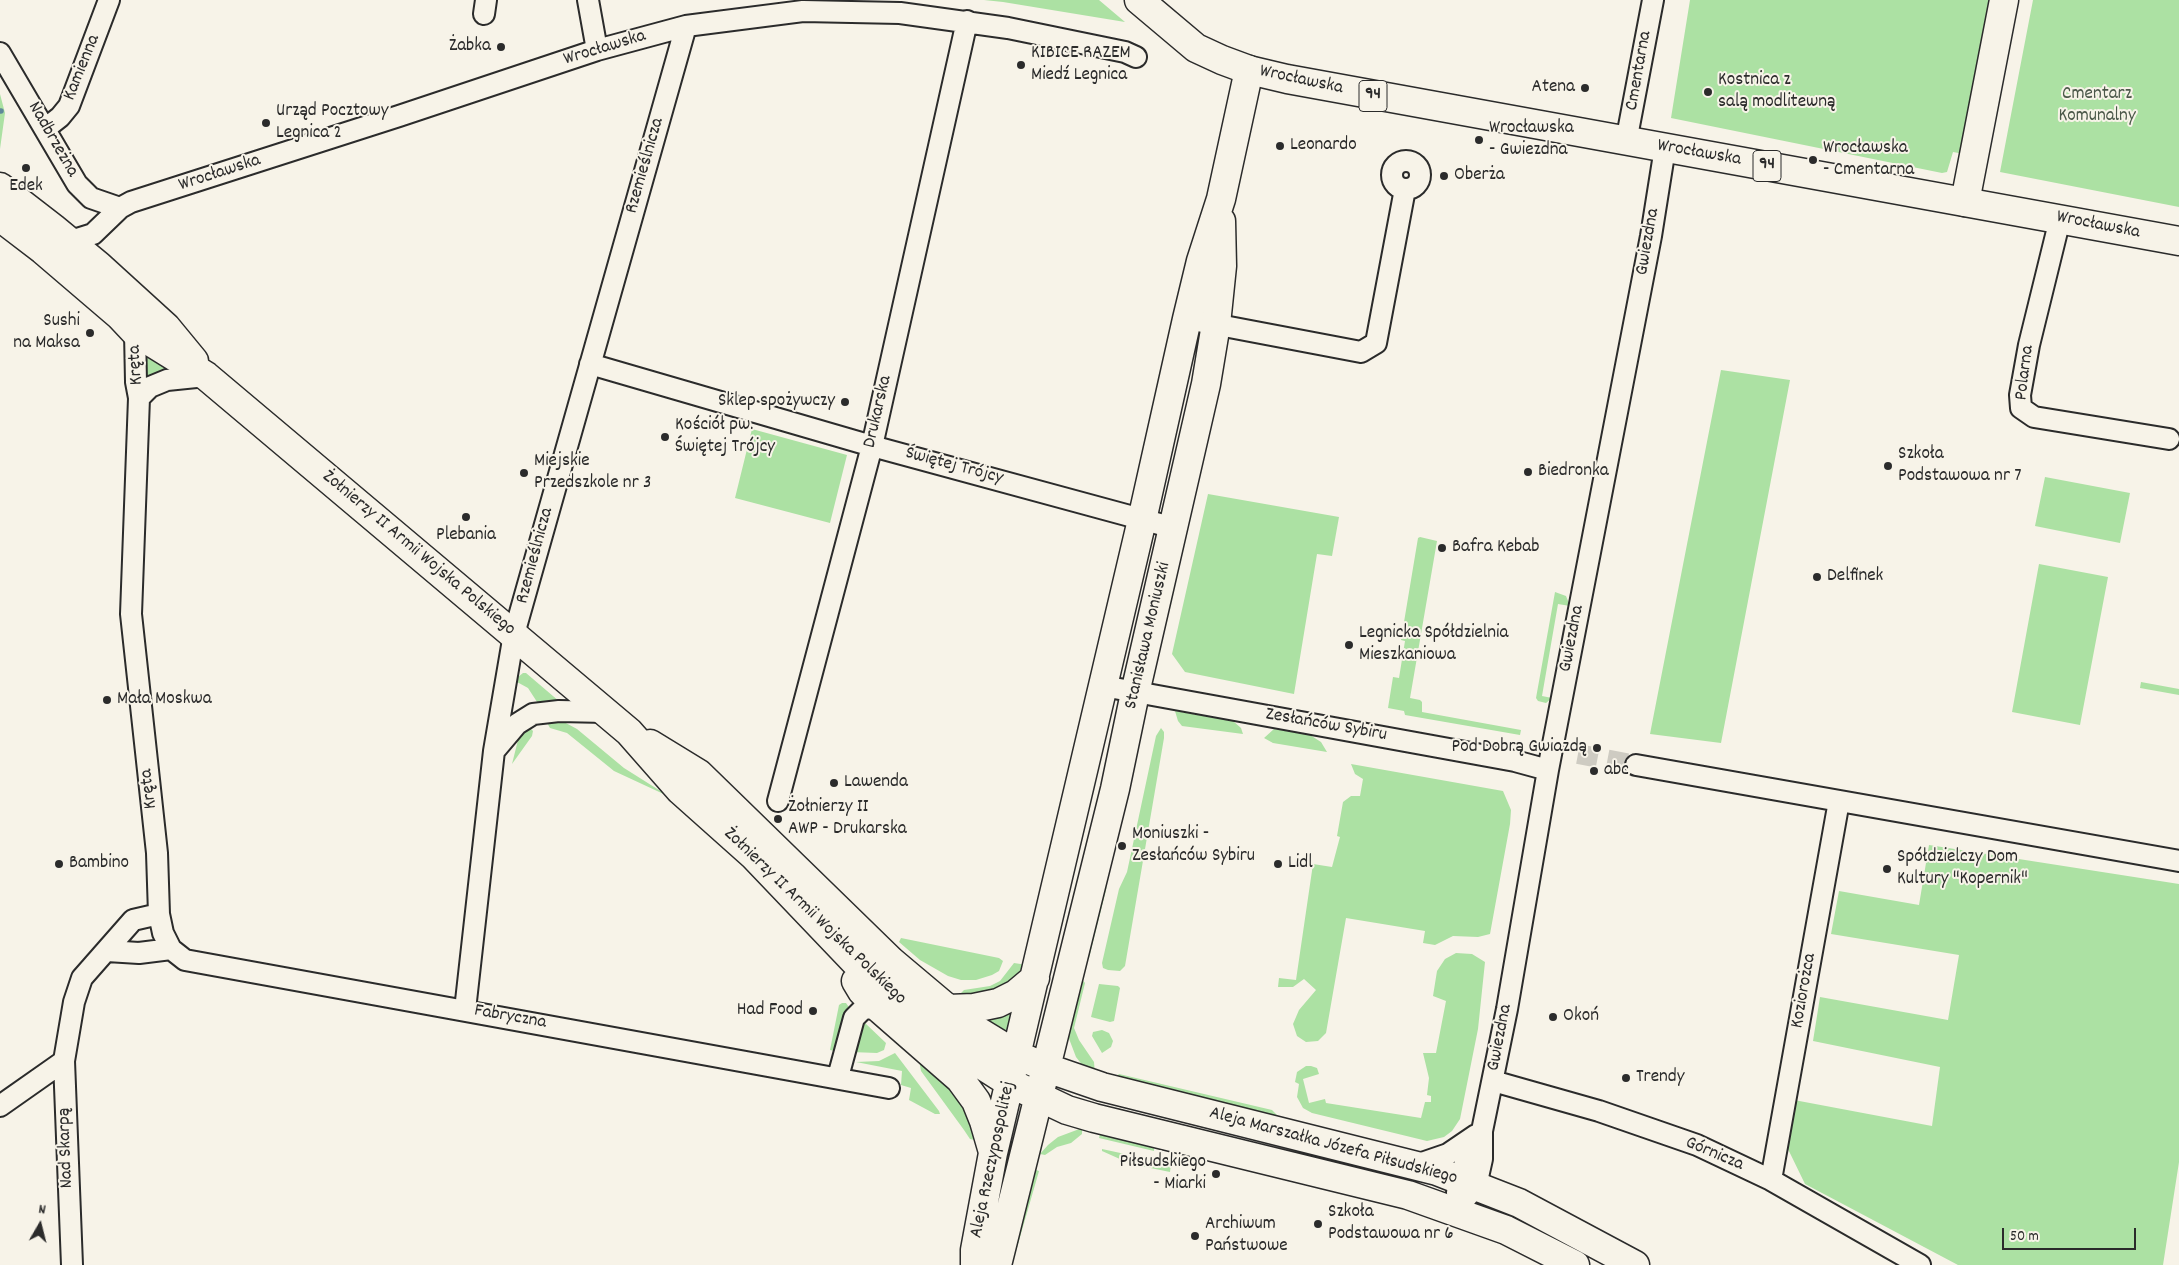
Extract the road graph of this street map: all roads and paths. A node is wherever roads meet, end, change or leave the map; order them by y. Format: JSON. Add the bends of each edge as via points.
{"nodes":[{"id":1,"x":110,"y":0,"type":"edge"},
{"id":2,"x":588,"y":0,"type":"edge"},
{"id":3,"x":1139,"y":0,"type":"edge"},
{"id":4,"x":1653,"y":0,"type":"edge"},
{"id":5,"x":2004,"y":0,"type":"edge"},
{"id":6,"x":900,"y":6,"type":"edge"},
{"id":7,"x":967,"y":21,"type":"junction"},
{"id":8,"x":686,"y":26,"type":"junction"},
{"id":9,"x":597,"y":50,"type":"junction"},
{"id":10,"x":0,"y":53,"type":"edge"},
{"id":11,"x":1136,"y":56,"type":"dead end"},
{"id":12,"x":1249,"y":70,"type":"junction"},
{"id":13,"x":46,"y":128,"type":"junction"},
{"id":14,"x":1626,"y":142,"type":"junction"},
{"id":15,"x":1665,"y":148,"type":"junction"},
{"id":16,"x":0,"y":187,"type":"edge"},
{"id":17,"x":1405,"y":189,"type":"dead end"},
{"id":18,"x":1221,"y":199,"type":"junction"},
{"id":19,"x":1964,"y":202,"type":"junction"},
{"id":20,"x":120,"y":208,"type":"junction"},
{"id":21,"x":0,"y":217,"type":"edge"},
{"id":22,"x":2060,"y":219,"type":"junction"},
{"id":23,"x":100,"y":229,"type":"junction"},
{"id":24,"x":2179,"y":242,"type":"edge"},
{"id":25,"x":55,"y":244,"type":"junction"},
{"id":26,"x":99,"y":266,"type":"junction"},
{"id":27,"x":1187,"y":319,"type":"junction"},
{"id":28,"x":1216,"y":324,"type":"junction"},
{"id":29,"x":135,"y":332,"type":"junction"},
{"id":30,"x":590,"y":364,"type":"junction"},
{"id":31,"x":206,"y":376,"type":"junction"},
{"id":32,"x":139,"y":398,"type":"junction"},
{"id":33,"x":2169,"y":439,"type":"dead end"},
{"id":34,"x":872,"y":446,"type":"junction"},
{"id":35,"x":1142,"y":520,"type":"junction"},
{"id":36,"x":1174,"y":528,"type":"junction"},
{"id":37,"x":514,"y":634,"type":"junction"},
{"id":38,"x":1103,"y":686,"type":"junction"},
{"id":39,"x":1135,"y":693,"type":"junction"},
{"id":40,"x":606,"y":712,"type":"junction"},
{"id":41,"x":629,"y":732,"type":"junction"},
{"id":42,"x":494,"y":751,"type":"junction"},
{"id":43,"x":1636,"y":765,"type":"tunnel mouth"},
{"id":44,"x":1548,"y":770,"type":"junction"},
{"id":45,"x":778,"y":801,"type":"dead end"},
{"id":46,"x":1840,"y":801,"type":"junction"},
{"id":47,"x":2179,"y":861,"type":"edge"},
{"id":48,"x":159,"y":914,"type":"junction"},
{"id":49,"x":834,"y":942,"type":"junction"},
{"id":50,"x":171,"y":949,"type":"junction"},
{"id":51,"x":107,"y":951,"type":"junction"},
{"id":52,"x":1035,"y":978,"type":"junction"},
{"id":53,"x":948,"y":1009,"type":"junction"},
{"id":54,"x":465,"y":1010,"type":"junction"},
{"id":55,"x":881,"y":1010,"type":"junction"},
{"id":56,"x":1017,"y":1055,"type":"junction"},
{"id":57,"x":64,"y":1060,"type":"junction"},
{"id":58,"x":1047,"y":1068,"type":"junction"},
{"id":59,"x":838,"y":1077,"type":"junction"},
{"id":60,"x":1493,"y":1081,"type":"junction"},
{"id":61,"x":1010,"y":1083,"type":"junction"},
{"id":62,"x":889,"y":1088,"type":"dead end"},
{"id":63,"x":1039,"y":1098,"type":"junction"},
{"id":64,"x":0,"y":1106,"type":"edge"},
{"id":65,"x":1482,"y":1131,"type":"junction"},
{"id":66,"x":993,"y":1153,"type":"junction"},
{"id":67,"x":1415,"y":1165,"type":"junction"},
{"id":68,"x":1772,"y":1180,"type":"junction"},
{"id":69,"x":1467,"y":1183,"type":"junction"},
{"id":70,"x":1455,"y":1211,"type":"junction"},
{"id":71,"x":994,"y":1263,"type":"edge"},
{"id":72,"x":72,"y":1265,"type":"edge"},
{"id":73,"x":1575,"y":1265,"type":"edge"},
{"id":74,"x":1635,"y":1265,"type":"edge"},
{"id":75,"x":1920,"y":1265,"type":"edge"}],
"edges":[{"from":1,"to":13,"type":"street","name":"Kamienna","via":[[68,106]]},
{"from":2,"to":9,"type":"street"},
{"from":3,"to":12,"type":"street","number":"94","via":[[1196,48]]},
{"from":4,"to":14,"type":"street","name":"Cmentarna"},
{"from":5,"to":19,"type":"street"},
{"from":6,"to":7,"type":"street","name":"Wrocławska"},
{"from":6,"to":8,"type":"street","name":"Wrocławska","via":[[803,11]]},
{"from":7,"to":11,"type":"street","name":"Wrocławska"},
{"from":7,"to":34,"type":"street","name":"Drukarska"},
{"from":8,"to":9,"type":"street","name":"Wrocławska"},
{"from":8,"to":30,"type":"street","name":"Rzemieślnicza"},
{"from":9,"to":20,"type":"street","name":"Wrocławska"},
{"from":10,"to":13,"type":"street","name":"Nadbrzeżna"},
{"from":12,"to":14,"type":"street","name":"Wrocławska","number":"94"},
{"from":12,"to":18,"type":"street","name":"Stanisława Moniuszki"},
{"from":13,"to":20,"type":"street","name":"Nadbrzeżna","via":[[84,193]]},
{"from":14,"to":15,"type":"street","name":"Wrocławska","number":"94"},
{"from":15,"to":19,"type":"street","name":"Wrocławska","number":"94"},
{"from":15,"to":44,"type":"street","name":"Gwiezdna","via":[[1651,236]]},
{"from":16,"to":25,"type":"street"},
{"from":17,"to":28,"type":"street","via":[[1376,343],[1361,352]]},
{"from":18,"to":27,"type":"street","name":"Stanisława Moniuszki"},
{"from":18,"to":28,"type":"street","name":"Stanisława Moniuszki","via":[[1222,266]]},
{"from":19,"to":22,"type":"street","name":"Wrocławska","number":"94"},
{"from":20,"to":23,"type":"street","name":"Wrocławska"},
{"from":21,"to":25,"type":"street"},
{"from":22,"to":24,"type":"street","name":"Wrocławska","number":"94"},
{"from":22,"to":33,"type":"street","name":"Polarna","via":[[2029,345],[2020,408],[2034,416]]},
{"from":23,"to":25,"type":"street","via":[[84,238]]},
{"from":23,"to":26,"type":"street","via":[[95,248]]},
{"from":25,"to":26,"type":"street","name":"Żołnierzy II Armii Wojska Polskiego"},
{"from":25,"to":29,"type":"street","name":"Żołnierzy II Armii Wojska Polskiego"},
{"from":26,"to":31,"type":"street","name":"Żołnierzy II Armii Wojska Polskiego","via":[[166,327]]},
{"from":27,"to":28,"type":"street"},
{"from":27,"to":35,"type":"street","name":"Stanisława Moniuszki"},
{"from":28,"to":36,"type":"street","name":"Stanisława Moniuszki"},
{"from":29,"to":31,"type":"street","name":"Żołnierzy II Armii Wojska Polskiego"},
{"from":29,"to":32,"type":"street","name":"Kręta"},
{"from":30,"to":34,"type":"street","name":"Świętej Trójcy"},
{"from":30,"to":37,"type":"street","name":"Rzemieślnicza"},
{"from":31,"to":32,"type":"street","name":"Kręta","via":[[167,380],[150,387]]},
{"from":31,"to":37,"type":"street","name":"Żołnierzy II Armii Wojska Polskiego"},
{"from":32,"to":48,"type":"street","name":"Kręta","via":[[130,614],[157,853]]},
{"from":34,"to":35,"type":"street","name":"Świętej Trójcy"},
{"from":34,"to":45,"type":"street","name":"Drukarska"},
{"from":35,"to":36,"type":"street","name":"Świętej Trójcy"},
{"from":35,"to":38,"type":"street","name":"Stanisława Moniuszki"},
{"from":36,"to":39,"type":"street","name":"Stanisława Moniuszki"},
{"from":37,"to":40,"type":"street","name":"Żołnierzy II Armii Wojska Polskiego"},
{"from":37,"to":42,"type":"street","name":"Rzemieślnicza"},
{"from":38,"to":39,"type":"street","name":"Zesłańców Sybiru"},
{"from":38,"to":52,"type":"street","name":"Stanisława Moniuszki"},
{"from":39,"to":44,"type":"street","name":"Zesłańców Sybiru","via":[[1374,735]]},
{"from":39,"to":58,"type":"street","name":"Stanisława Moniuszki"},
{"from":40,"to":41,"type":"street","name":"Żołnierzy II Armii Wojska Polskiego"},
{"from":40,"to":42,"type":"street","via":[[550,711],[533,714],[517,724]]},
{"from":41,"to":49,"type":"street","name":"Żołnierzy II Armii Wojska Polskiego","via":[[680,790],[754,856]]},
{"from":41,"to":53,"type":"street","name":"Żołnierzy II Armii Wojska Polskiego","via":[[699,774],[891,962]]},
{"from":42,"to":54,"type":"street","name":"Rzemieślnicza"},
{"from":43,"to":46,"type":"street"},
{"from":44,"to":60,"type":"street","name":"Gwiezdna"},
{"from":46,"to":47,"type":"street"},
{"from":46,"to":68,"type":"street","name":"Koziorożca"},
{"from":48,"to":50,"type":"street"},
{"from":48,"to":51,"type":"street","via":[[133,920]]},
{"from":49,"to":55,"type":"street","via":[[862,991]]},
{"from":49,"to":61,"type":"street","name":"Żołnierzy II Armii Wojska Polskiego","via":[[930,1026]]},
{"from":50,"to":51,"type":"street","via":[[139,953]]},
{"from":50,"to":54,"type":"street","name":"Fabryczna","via":[[185,960]]},
{"from":51,"to":57,"type":"street","via":[[82,978],[74,1002]]},
{"from":52,"to":53,"type":"street","via":[[1016,994],[998,1003]]},
{"from":52,"to":56,"type":"street","name":"Stanisława Moniuszki"},
{"from":53,"to":56,"type":"street","name":"Żołnierzy II Armii Wojska Polskiego"},
{"from":54,"to":59,"type":"street","name":"Fabryczna"},
{"from":55,"to":59,"type":"street","via":[[868,1008],[854,1018]]},
{"from":55,"to":66,"type":"street","via":[[964,1084],[976,1101]]},
{"from":56,"to":58,"type":"street","name":"Żołnierzy II Armii Wojska Polskiego"},
{"from":56,"to":61,"type":"street","name":"Aleja Rzeczypospolitej"},
{"from":57,"to":64,"type":"street"},
{"from":57,"to":72,"type":"street","name":"Nad Skarpą"},
{"from":58,"to":63,"type":"street","name":"Aleja Rzeczypospolitej"},
{"from":58,"to":67,"type":"street","name":"Aleja Marszałka Józefa Piłsudskiego","via":[[1102,1087]]},
{"from":59,"to":62,"type":"street","name":"Fabryczna"},
{"from":60,"to":65,"type":"street","name":"Gwiezdna"},
{"from":60,"to":68,"type":"street","name":"Górnicza","via":[[1599,1111],[1697,1145]]},
{"from":61,"to":63,"type":"street","name":"Żołnierzy II Armii Wojska Polskiego"},
{"from":61,"to":66,"type":"street","name":"Aleja Rzeczypospolitej"},
{"from":63,"to":70,"type":"street","name":"Aleja Marszałka Józefa Piłsudskiego","via":[[1094,1118],[1374,1186]]},
{"from":63,"to":71,"type":"street","name":"Aleja Rzeczypospolitej"},
{"from":65,"to":67,"type":"street","via":[[1448,1154]]},
{"from":65,"to":69,"type":"street","name":"Gwiezdna","via":[[1482,1160]]},
{"from":66,"to":71,"type":"street","name":"Aleja Rzeczypospolitej"},
{"from":67,"to":69,"type":"street","name":"Aleja Marszałka Józefa Piłsudskiego"},
{"from":68,"to":75,"type":"street","name":"Górnicza"},
{"from":69,"to":70,"type":"street","name":"Gwiezdna"},
{"from":69,"to":74,"type":"street","name":"Aleja Marszałka Józefa Piłsudskiego","via":[[1519,1203]]},
{"from":70,"to":73,"type":"street","name":"Aleja Marszałka Józefa Piłsudskiego","via":[[1506,1230]]}]}
